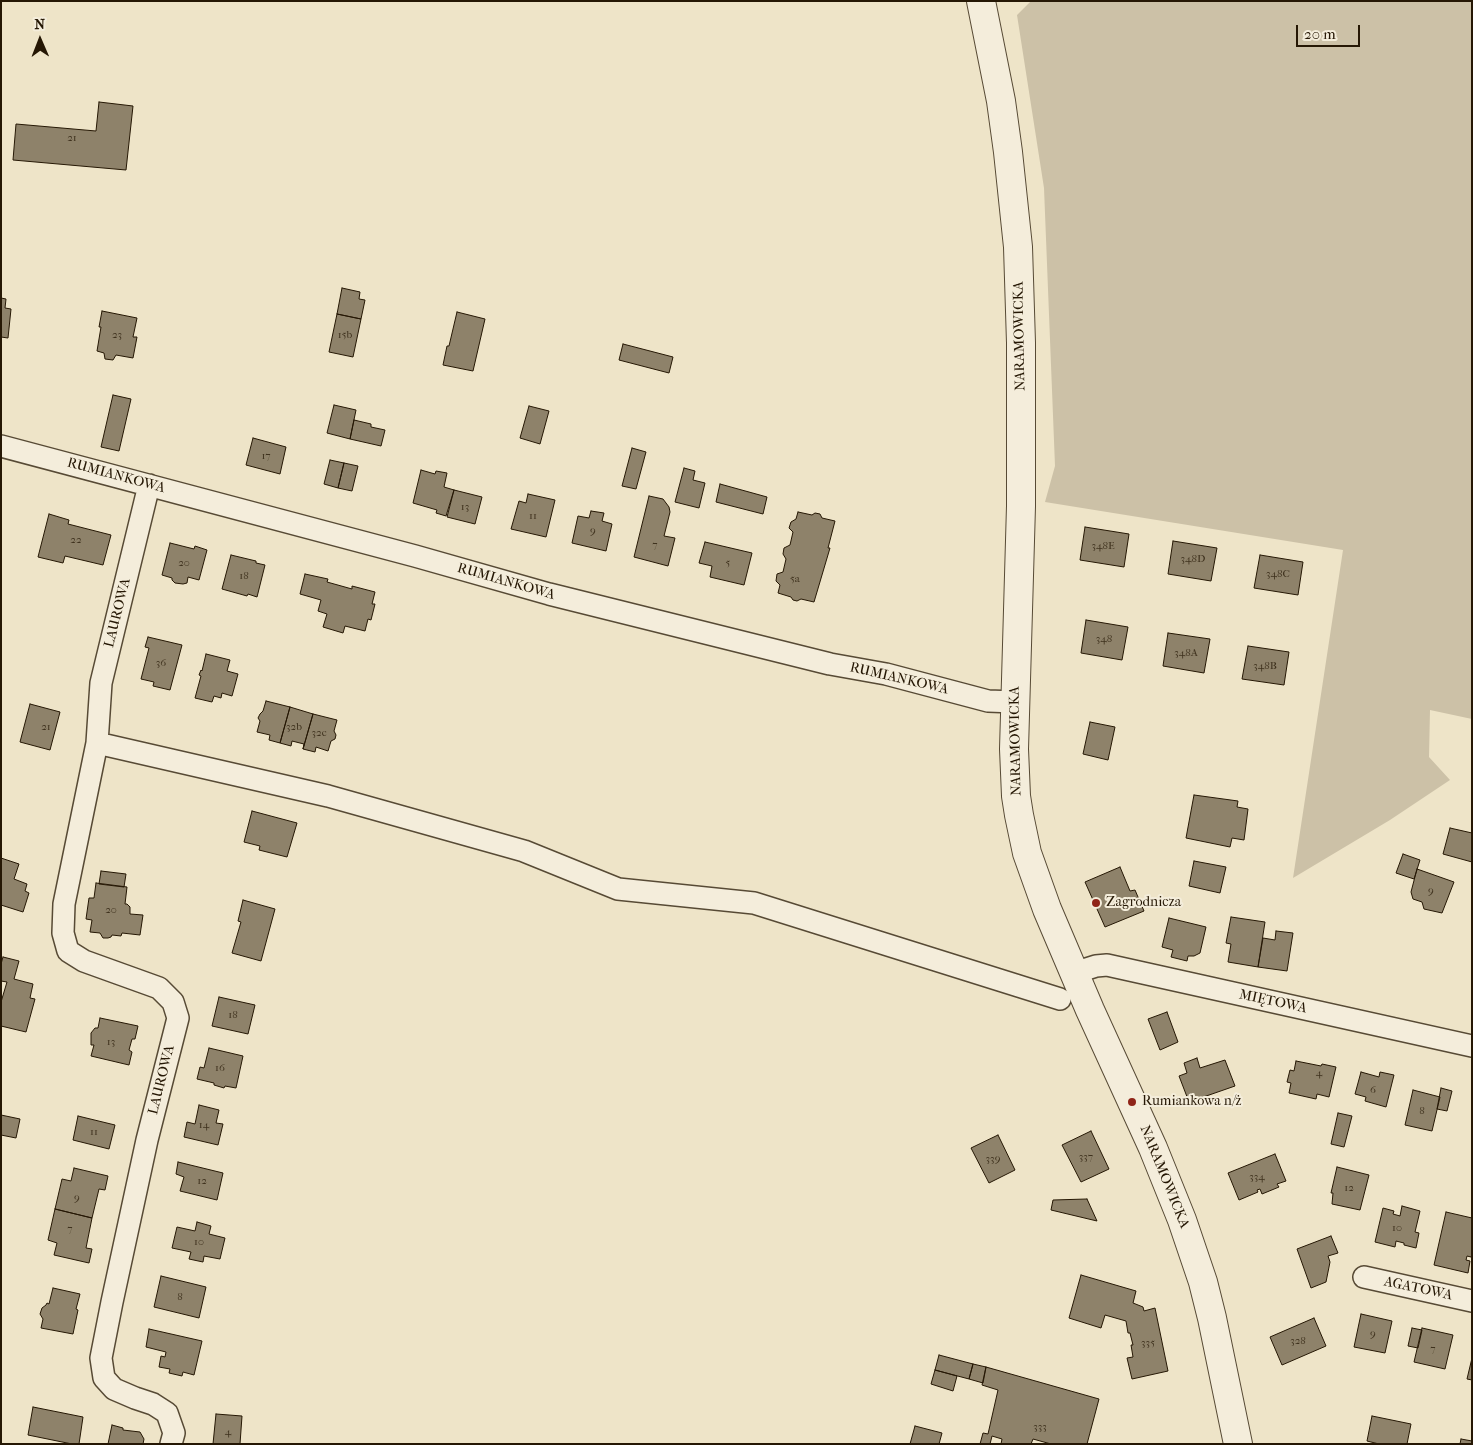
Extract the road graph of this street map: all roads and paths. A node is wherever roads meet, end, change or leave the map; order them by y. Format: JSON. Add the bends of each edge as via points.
{"nodes":[{"id":1,"x":981,"y":1,"type":"edge"},
{"id":2,"x":1,"y":446,"type":"edge"},
{"id":3,"x":149,"y":485,"type":"junction"},
{"id":4,"x":1015,"y":702,"type":"junction"},
{"id":5,"x":97,"y":744,"type":"junction"},
{"id":6,"x":1074,"y":973,"type":"junction"},
{"id":7,"x":1060,"y":999,"type":"dead end"},
{"id":8,"x":1472,"y":1046,"type":"edge"},
{"id":9,"x":1364,"y":1277,"type":"dead end"},
{"id":10,"x":1472,"y":1301,"type":"edge"},
{"id":11,"x":171,"y":1444,"type":"edge"},
{"id":12,"x":1238,"y":1444,"type":"edge"}],
"edges":[{"from":1,"to":4,"type":"street","name":"NARAMOWICKA","via":[[1001,101],[1018,247],[1021,506]]},
{"from":2,"to":3,"type":"street","name":"RUMIANKOWA"},
{"from":3,"to":4,"type":"street","name":"RUMIANKOWA","via":[[549,594],[988,701]]},
{"from":3,"to":5,"type":"street","name":"LAUROWA","via":[[101,683]]},
{"from":4,"to":6,"type":"street","name":"NARAMOWICKA","via":[[1014,772],[1022,833],[1037,883]]},
{"from":5,"to":7,"type":"street","via":[[328,796],[524,850],[618,889],[754,903]]},
{"from":5,"to":11,"type":"street","name":"LAUROWA","via":[[64,904],[63,933],[68,951],[84,961],[159,988],[173,1002],[178,1018],[147,1140],[101,1358],[104,1378],[114,1389],[167,1413],[174,1433]]},
{"from":6,"to":8,"type":"street","name":"MIĘTOWA","via":[[1107,965]]},
{"from":6,"to":12,"type":"street","name":"NARAMOWICKA","via":[[1153,1148],[1191,1246],[1212,1318]]},
{"from":9,"to":10,"type":"street","name":"AGATOWA"}]}
